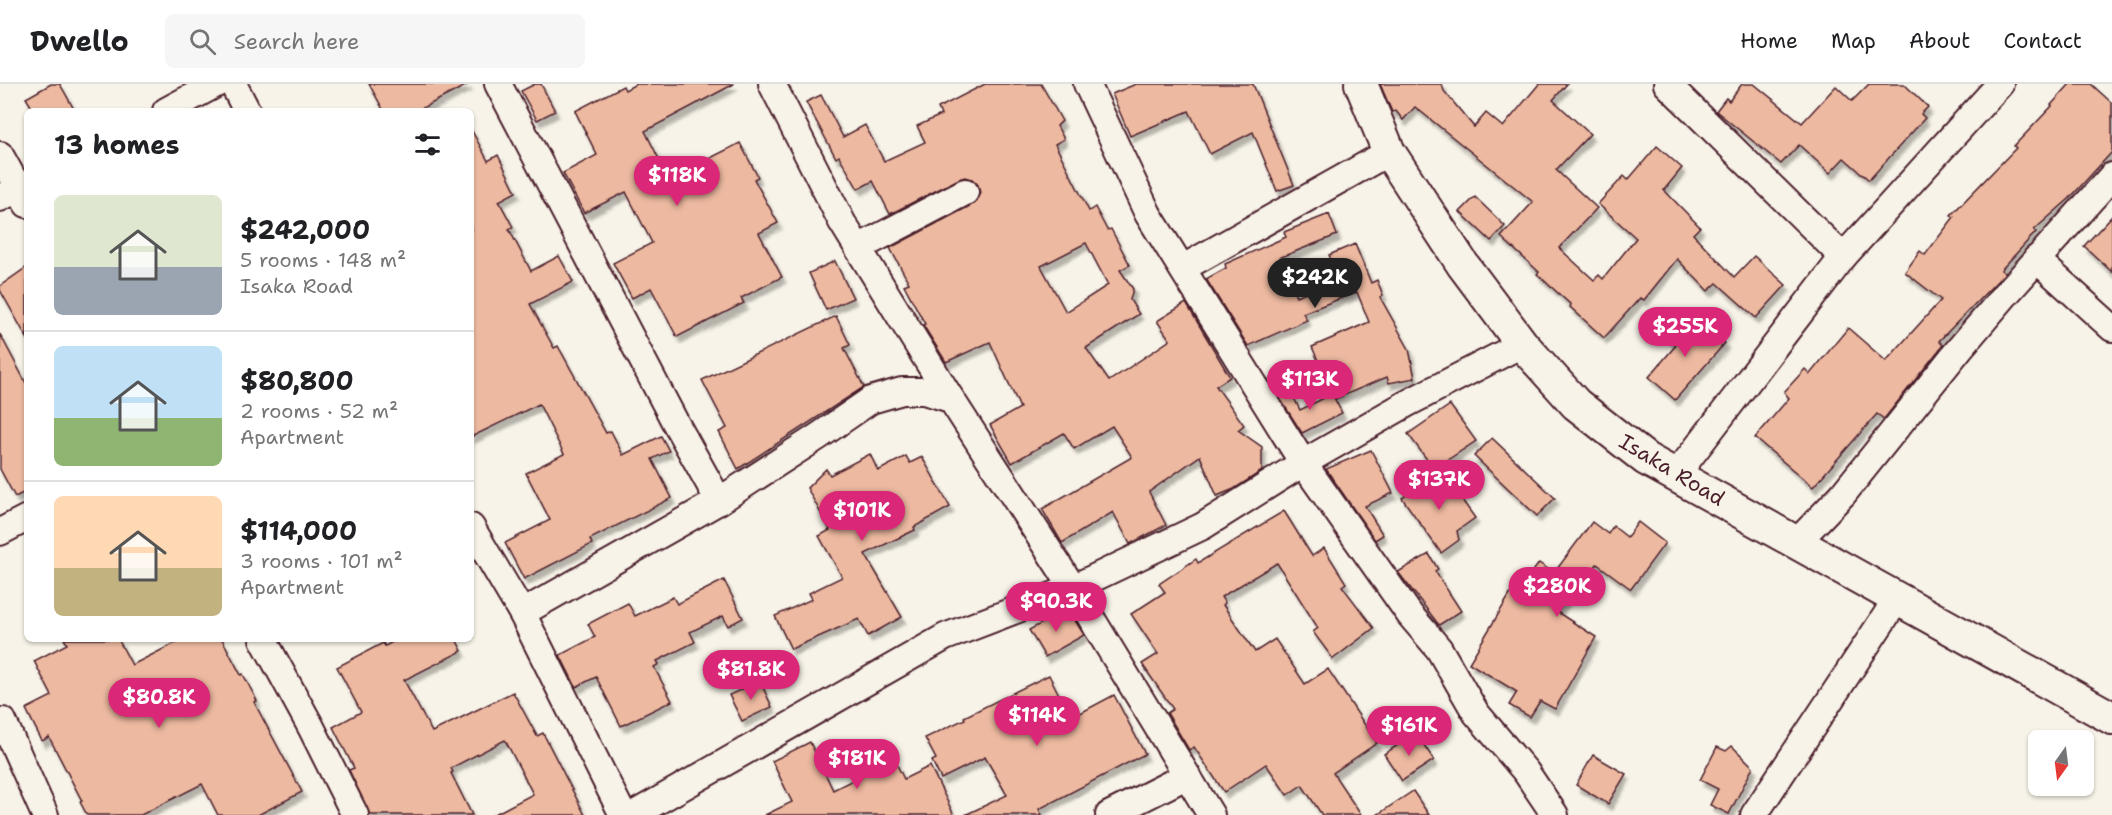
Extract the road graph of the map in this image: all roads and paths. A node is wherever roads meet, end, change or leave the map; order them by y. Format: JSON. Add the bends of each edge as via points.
{"nodes":[{"id":1,"x":216,"y":84,"type":"edge"},
{"id":2,"x":233,"y":84,"type":"edge"},
{"id":3,"x":498,"y":84,"type":"edge"},
{"id":4,"x":1087,"y":84,"type":"edge"},
{"id":5,"x":1361,"y":84,"type":"edge"},
{"id":6,"x":2000,"y":84,"type":"edge"},
{"id":7,"x":778,"y":85,"type":"edge"},
{"id":8,"x":1673,"y":86,"type":"edge"},
{"id":9,"x":172,"y":108,"type":"edge"},
{"id":10,"x":245,"y":108,"type":"edge"},
{"id":11,"x":1389,"y":152,"type":"junction"},
{"id":12,"x":0,"y":155,"type":"edge"},
{"id":13,"x":2112,"y":177,"type":"edge"},
{"id":14,"x":964,"y":192,"type":"dead end"},
{"id":15,"x":18,"y":194,"type":"edge"},
{"id":16,"x":858,"y":248,"type":"junction"},
{"id":17,"x":1842,"y":257,"type":"junction"},
{"id":18,"x":2037,"y":259,"type":"junction"},
{"id":19,"x":1183,"y":268,"type":"junction"},
{"id":20,"x":2112,"y":328,"type":"edge"},
{"id":21,"x":1522,"y":344,"type":"junction"},
{"id":22,"x":951,"y":399,"type":"junction"},
{"id":23,"x":1303,"y":463,"type":"junction"},
{"id":24,"x":1676,"y":475,"type":"junction"},
{"id":25,"x":719,"y":501,"type":"junction"},
{"id":26,"x":24,"y":520,"type":"edge"},
{"id":27,"x":0,"y":532,"type":"edge"},
{"id":28,"x":474,"y":532,"type":"edge"},
{"id":29,"x":1796,"y":543,"type":"junction"},
{"id":30,"x":1073,"y":588,"type":"junction"},
{"id":31,"x":1898,"y":599,"type":"junction"},
{"id":32,"x":522,"y":613,"type":"junction"},
{"id":33,"x":265,"y":642,"type":"edge"},
{"id":34,"x":2112,"y":718,"type":"edge"},
{"id":35,"x":3,"y":721,"type":"dead end"},
{"id":36,"x":1186,"y":776,"type":"junction"},
{"id":37,"x":45,"y":815,"type":"edge"},
{"id":38,"x":356,"y":815,"type":"edge"},
{"id":39,"x":623,"y":815,"type":"edge"},
{"id":40,"x":633,"y":815,"type":"edge"},
{"id":41,"x":1109,"y":815,"type":"edge"},
{"id":42,"x":1211,"y":815,"type":"edge"},
{"id":43,"x":1555,"y":815,"type":"edge"},
{"id":44,"x":1754,"y":815,"type":"edge"}],
"edges":[{"from":1,"to":9,"type":"street"},
{"from":2,"to":10,"type":"street"},
{"from":3,"to":25,"type":"street"},
{"from":4,"to":19,"type":"street","via":[[1148,214]]},
{"from":5,"to":11,"type":"street","name":"Isaka Road"},
{"from":6,"to":17,"type":"street"},
{"from":7,"to":16,"type":"street"},
{"from":8,"to":17,"type":"street"},
{"from":11,"to":19,"type":"street"},
{"from":11,"to":21,"type":"street","name":"Isaka Road","via":[[1463,265]]},
{"from":12,"to":15,"type":"street"},
{"from":13,"to":18,"type":"street"},
{"from":14,"to":16,"type":"street"},
{"from":16,"to":22,"type":"street"},
{"from":17,"to":24,"type":"street"},
{"from":18,"to":20,"type":"street"},
{"from":18,"to":29,"type":"street","via":[[1843,494]]},
{"from":19,"to":23,"type":"street"},
{"from":21,"to":23,"type":"street"},
{"from":21,"to":24,"type":"street","name":"Isaka Road","via":[[1576,404],[1646,459]]},
{"from":22,"to":25,"type":"street","via":[[924,391],[902,391],[871,400]]},
{"from":22,"to":30,"type":"street"},
{"from":23,"to":30,"type":"street","via":[[1203,526]]},
{"from":23,"to":43,"type":"street","via":[[1410,615],[1439,649],[1476,713],[1526,772]]},
{"from":24,"to":29,"type":"street","name":"Isaka Road"},
{"from":25,"to":32,"type":"street"},
{"from":26,"to":27,"type":"street"},
{"from":28,"to":32,"type":"street"},
{"from":29,"to":31,"type":"street","name":"Isaka Road"},
{"from":30,"to":36,"type":"street"},
{"from":30,"to":40,"type":"street","via":[[945,637]]},
{"from":31,"to":34,"type":"street","name":"Isaka Road"},
{"from":31,"to":44,"type":"street"},
{"from":32,"to":39,"type":"street"},
{"from":33,"to":38,"type":"street"},
{"from":35,"to":37,"type":"street"},
{"from":36,"to":41,"type":"street"},
{"from":36,"to":42,"type":"street"}]}
